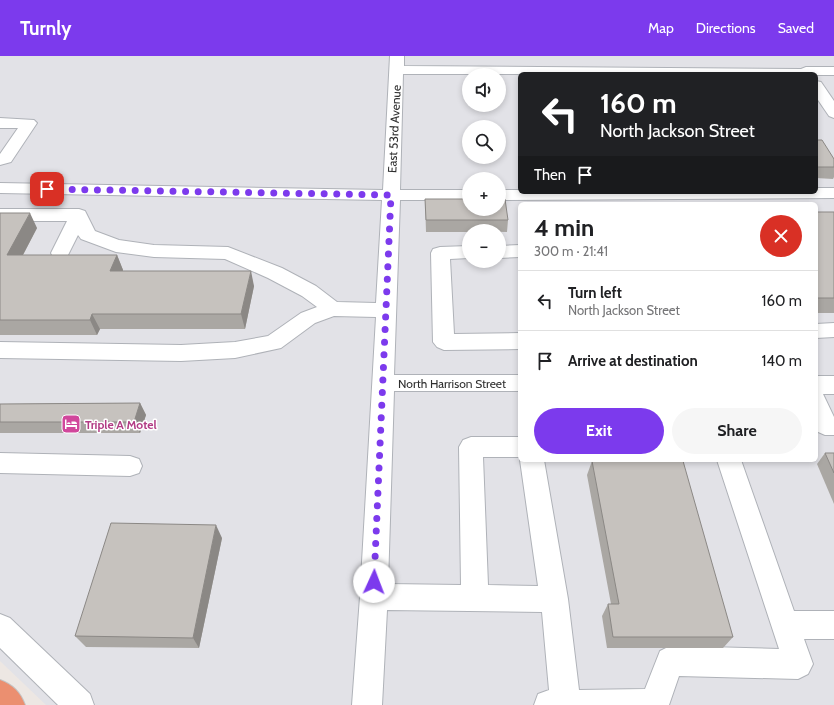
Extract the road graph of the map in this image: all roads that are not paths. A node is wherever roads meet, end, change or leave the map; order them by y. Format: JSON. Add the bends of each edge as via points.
{"nodes":[{"id":1,"x":397,"y":63,"type":"edge"},
{"id":2,"x":805,"y":70,"type":"edge"},
{"id":3,"x":834,"y":70,"type":"edge"},
{"id":4,"x":818,"y":88,"type":"edge"},
{"id":5,"x":834,"y":113,"type":"edge"},
{"id":6,"x":0,"y":123,"type":"edge"},
{"id":7,"x":0,"y":160,"type":"edge"},
{"id":8,"x":0,"y":188,"type":"edge"},
{"id":9,"x":834,"y":193,"type":"edge"},
{"id":10,"x":814,"y":194,"type":"edge"},
{"id":11,"x":818,"y":194,"type":"edge"},
{"id":12,"x":391,"y":195,"type":"junction"},
{"id":13,"x":462,"y":195,"type":"edge"},
{"id":14,"x":506,"y":196,"type":"edge"},
{"id":15,"x":545,"y":199,"type":"edge"},
{"id":16,"x":714,"y":199,"type":"edge"},
{"id":17,"x":0,"y":215,"type":"edge"},
{"id":18,"x":78,"y":215,"type":"junction"},
{"id":19,"x":518,"y":251,"type":"edge"},
{"id":20,"x":462,"y":252,"type":"edge"},
{"id":21,"x":506,"y":252,"type":"edge"},
{"id":22,"x":60,"y":253,"type":"edge"},
{"id":23,"x":333,"y":309,"type":"junction"},
{"id":24,"x":386,"y":310,"type":"junction"},
{"id":25,"x":834,"y":330,"type":"edge"},
{"id":26,"x":818,"y":331,"type":"edge"},
{"id":27,"x":518,"y":341,"type":"edge"},
{"id":28,"x":0,"y":350,"type":"edge"},
{"id":29,"x":383,"y":383,"type":"junction"},
{"id":30,"x":518,"y":383,"type":"edge"},
{"id":31,"x":818,"y":385,"type":"edge"},
{"id":32,"x":834,"y":385,"type":"edge"},
{"id":33,"x":818,"y":406,"type":"edge"},
{"id":34,"x":834,"y":426,"type":"edge"},
{"id":35,"x":518,"y":446,"type":"edge"},
{"id":36,"x":532,"y":462,"type":"edge"},
{"id":37,"x":731,"y":462,"type":"edge"},
{"id":38,"x":0,"y":463,"type":"edge"},
{"id":39,"x":130,"y":466,"type":"dead end"},
{"id":40,"x":374,"y":597,"type":"junction"},
{"id":41,"x":475,"y":598,"type":"junction"},
{"id":42,"x":554,"y":599,"type":"junction"},
{"id":43,"x":784,"y":625,"type":"junction"},
{"id":44,"x":834,"y":625,"type":"edge"},
{"id":45,"x":0,"y":628,"type":"edge"},
{"id":46,"x":0,"y":695,"type":"edge"},
{"id":47,"x":10,"y":705,"type":"edge"},
{"id":48,"x":80,"y":705,"type":"edge"},
{"id":49,"x":367,"y":705,"type":"edge"},
{"id":50,"x":549,"y":705,"type":"edge"},
{"id":51,"x":566,"y":705,"type":"edge"}],
"edges":[{"from":1,"to":2,"type":"street"},
{"from":1,"to":12,"type":"street","name":"East 53rd Avenue"},
{"from":2,"to":3,"type":"street"},
{"from":4,"to":5,"type":"street"},
{"from":6,"to":7,"type":"street","via":[[29,123],[4,160]]},
{"from":8,"to":12,"type":"street"},
{"from":9,"to":11,"type":"street"},
{"from":10,"to":16,"type":"street"},
{"from":12,"to":13,"type":"street"},
{"from":12,"to":24,"type":"street","name":"East 53rd Avenue"},
{"from":14,"to":15,"type":"street"},
{"from":15,"to":16,"type":"street"},
{"from":17,"to":18,"type":"street"},
{"from":18,"to":22,"type":"street"},
{"from":18,"to":23,"type":"street","via":[[87,236],[116,246],[154,251],[228,253],[309,291]]},
{"from":19,"to":21,"type":"street"},
{"from":20,"to":27,"type":"street","via":[[440,253],[444,342]]},
{"from":23,"to":24,"type":"street"},
{"from":23,"to":28,"type":"street","via":[[308,318],[274,343],[235,350],[181,353]]},
{"from":24,"to":29,"type":"street","name":"East 53rd Avenue"},
{"from":25,"to":26,"type":"street"},
{"from":29,"to":30,"type":"street","name":"North Harrison Street"},
{"from":29,"to":40,"type":"street","name":"East 53rd Avenue"},
{"from":31,"to":32,"type":"street"},
{"from":33,"to":34,"type":"street","via":[[825,426]]},
{"from":35,"to":41,"type":"street","via":[[471,446]]},
{"from":36,"to":42,"type":"street"},
{"from":37,"to":43,"type":"street"},
{"from":38,"to":39,"type":"street"},
{"from":40,"to":41,"type":"street"},
{"from":40,"to":49,"type":"street","name":"East 53rd Avenue"},
{"from":41,"to":42,"type":"street"},
{"from":42,"to":51,"type":"street"},
{"from":43,"to":44,"type":"street"},
{"from":43,"to":51,"type":"street","via":[[798,664],[670,661],[654,704]]},
{"from":45,"to":48,"type":"street"},
{"from":46,"to":47,"type":"highway"},
{"from":50,"to":51,"type":"street"}]}
